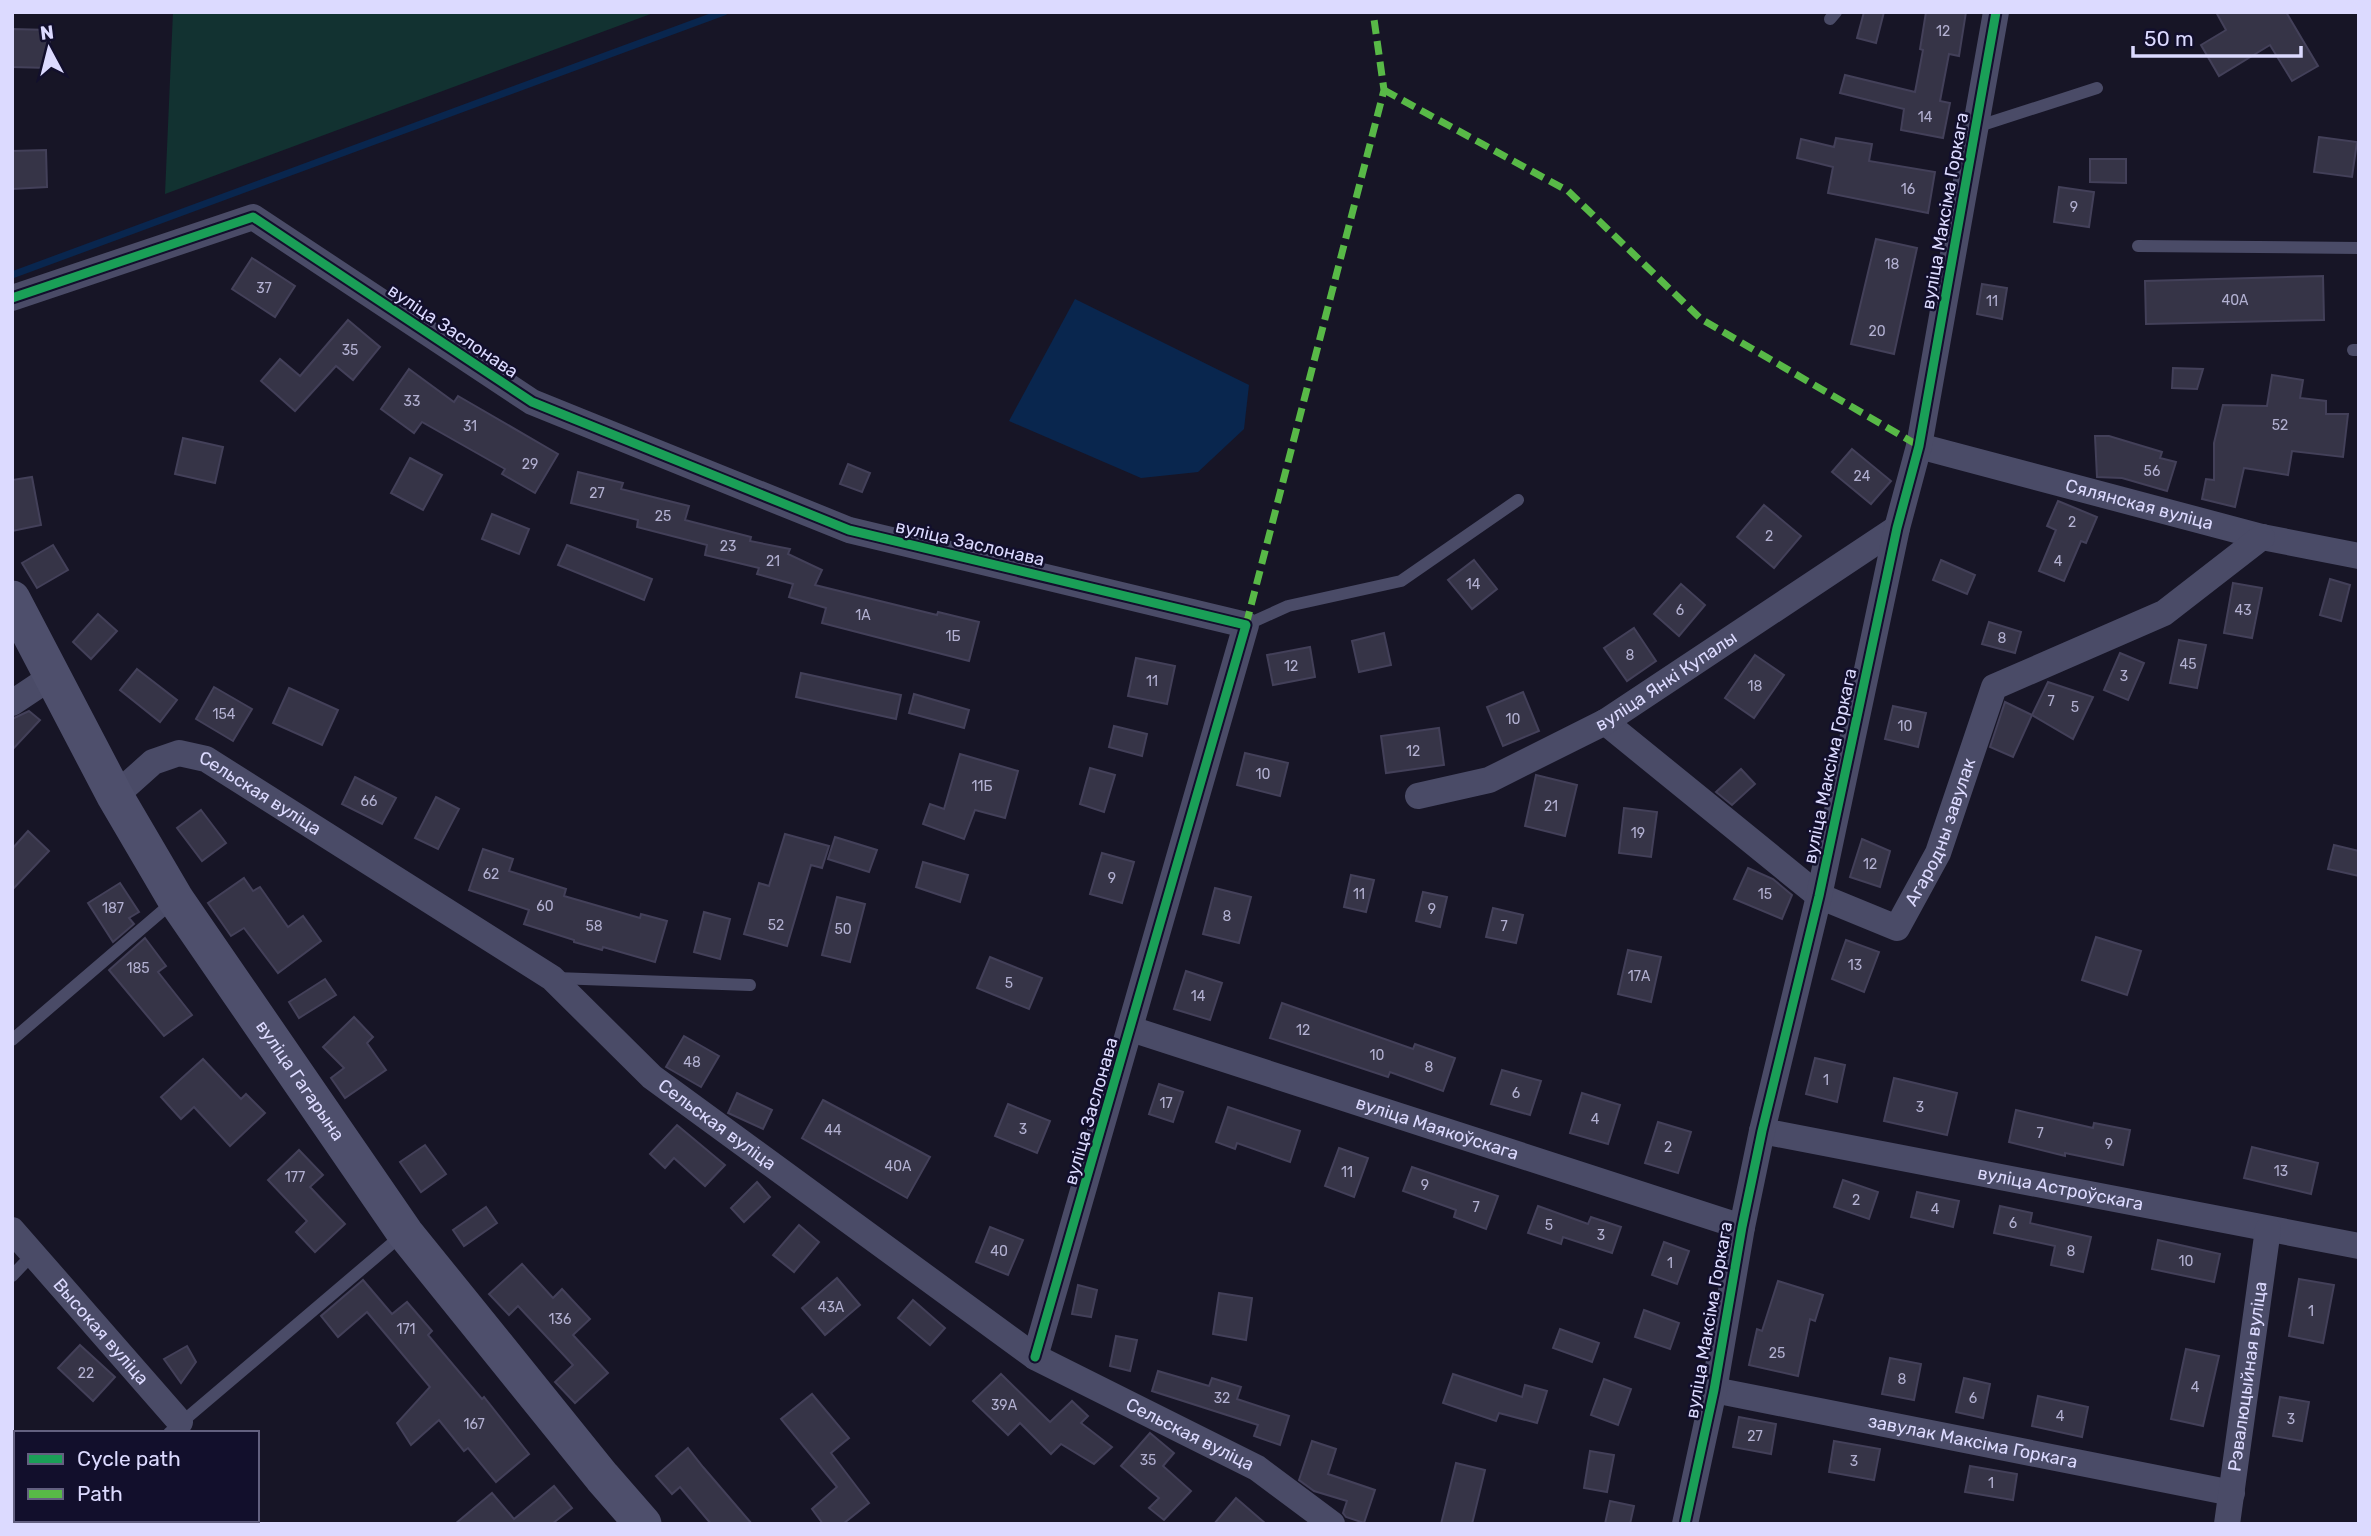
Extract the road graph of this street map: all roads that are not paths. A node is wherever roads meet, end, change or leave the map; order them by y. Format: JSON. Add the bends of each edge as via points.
{"nodes":[{"id":1,"x":1996,"y":12,"type":"edge"},
{"id":2,"x":2097,"y":88,"type":"dead end"},
{"id":3,"x":1975,"y":127,"type":"junction"},
{"id":4,"x":2137,"y":246,"type":"dead end"},
{"id":5,"x":2359,"y":248,"type":"edge"},
{"id":6,"x":12,"y":298,"type":"edge"},
{"id":7,"x":1919,"y":446,"type":"junction"},
{"id":8,"x":1518,"y":500,"type":"dead end"},
{"id":9,"x":1897,"y":528,"type":"junction"},
{"id":10,"x":2262,"y":537,"type":"junction"},
{"id":11,"x":2359,"y":556,"type":"edge"},
{"id":12,"x":12,"y":599,"type":"edge"},
{"id":13,"x":1246,"y":625,"type":"junction"},
{"id":14,"x":51,"y":677,"type":"junction"},
{"id":15,"x":12,"y":704,"type":"edge"},
{"id":16,"x":1605,"y":722,"type":"junction"},
{"id":17,"x":115,"y":796,"type":"junction"},
{"id":18,"x":1418,"y":796,"type":"dead end"},
{"id":19,"x":1819,"y":896,"type":"junction"},
{"id":20,"x":176,"y":900,"type":"junction"},
{"id":21,"x":552,"y":978,"type":"junction"},
{"id":22,"x":750,"y":985,"type":"dead end"},
{"id":23,"x":1132,"y":1029,"type":"junction"},
{"id":24,"x":12,"y":1040,"type":"edge"},
{"id":25,"x":1762,"y":1131,"type":"junction"},
{"id":26,"x":1742,"y":1227,"type":"junction"},
{"id":27,"x":2268,"y":1229,"type":"junction"},
{"id":28,"x":12,"y":1230,"type":"edge"},
{"id":29,"x":405,"y":1233,"type":"junction"},
{"id":30,"x":2359,"y":1246,"type":"edge"},
{"id":31,"x":32,"y":1255,"type":"junction"},
{"id":32,"x":12,"y":1276,"type":"edge"},
{"id":33,"x":1035,"y":1357,"type":"junction"},
{"id":34,"x":1714,"y":1390,"type":"junction"},
{"id":35,"x":174,"y":1427,"type":"edge"},
{"id":36,"x":2232,"y":1493,"type":"junction"},
{"id":37,"x":643,"y":1524,"type":"edge"},
{"id":38,"x":1332,"y":1524,"type":"edge"},
{"id":39,"x":1685,"y":1524,"type":"edge"},
{"id":40,"x":2227,"y":1524,"type":"edge"}],
"edges":[{"from":1,"to":3,"type":"street","name":"вуліца Максіма Горкага"},
{"from":2,"to":3,"type":"lane"},
{"from":3,"to":7,"type":"street","name":"вуліца Максіма Горкага"},
{"from":4,"to":5,"type":"lane"},
{"from":6,"to":13,"type":"street","name":"вуліца Заслонава","via":[[253,217],[545,408],[849,530]]},
{"from":7,"to":9,"type":"street","name":"вуліца Максіма Горкага"},
{"from":7,"to":10,"type":"street","name":"Сялянская вуліца"},
{"from":8,"to":13,"type":"lane","via":[[1401,580],[1288,606]]},
{"from":9,"to":16,"type":"street","name":"вуліца Янкі Купалы"},
{"from":9,"to":19,"type":"street","name":"вуліца Максіма Горкага"},
{"from":10,"to":11,"type":"street","name":"Сялянская вуліца"},
{"from":10,"to":19,"type":"street","name":"Агародны завулак","via":[[2164,613],[1994,687],[1938,853],[1897,928]]},
{"from":12,"to":14,"type":"street","name":"вуліца Гагарына"},
{"from":13,"to":23,"type":"street","name":"вуліца Заслонава"},
{"from":14,"to":15,"type":"street"},
{"from":14,"to":17,"type":"street","name":"вуліца Гагарына"},
{"from":16,"to":18,"type":"street","name":"вуліца Янкі Купалы","via":[[1489,780]]},
{"from":16,"to":19,"type":"street","name":"Агародны завулак"},
{"from":17,"to":20,"type":"street","name":"вуліца Гагарына"},
{"from":17,"to":21,"type":"street","name":"Сельская вуліца","via":[[153,762],[179,753],[206,759]]},
{"from":19,"to":25,"type":"street","name":"вуліца Максіма Горкага"},
{"from":20,"to":24,"type":"lane"},
{"from":20,"to":29,"type":"street","name":"вуліца Гагарына"},
{"from":21,"to":22,"type":"lane"},
{"from":21,"to":33,"type":"street","name":"Сельская вуліца","via":[[652,1077]]},
{"from":23,"to":26,"type":"street","name":"вуліца Маякоўскага"},
{"from":23,"to":33,"type":"street","name":"вуліца Заслонава"},
{"from":25,"to":26,"type":"street","name":"вуліца Максіма Горкага"},
{"from":25,"to":27,"type":"street","name":"вуліца Астроўскага"},
{"from":26,"to":34,"type":"street","name":"вуліца Максіма Горкага"},
{"from":27,"to":30,"type":"street","name":"вуліца Астроўскага"},
{"from":27,"to":36,"type":"street","name":"Рэвалюцыйная вуліца"},
{"from":28,"to":31,"type":"street","name":"Высокая вуліца"},
{"from":29,"to":35,"type":"lane"},
{"from":29,"to":37,"type":"street","name":"вуліца Гагарына"},
{"from":31,"to":32,"type":"lane"},
{"from":31,"to":35,"type":"street","name":"Высокая вуліца"},
{"from":33,"to":38,"type":"street","name":"Сельская вуліца","via":[[1257,1468]]},
{"from":34,"to":36,"type":"street","name":"завулак Максіма Горкага"},
{"from":34,"to":39,"type":"street","name":"вуліца Максіма Горкага"},
{"from":36,"to":40,"type":"street","name":"Рэвалюцыйная вуліца"}]}
